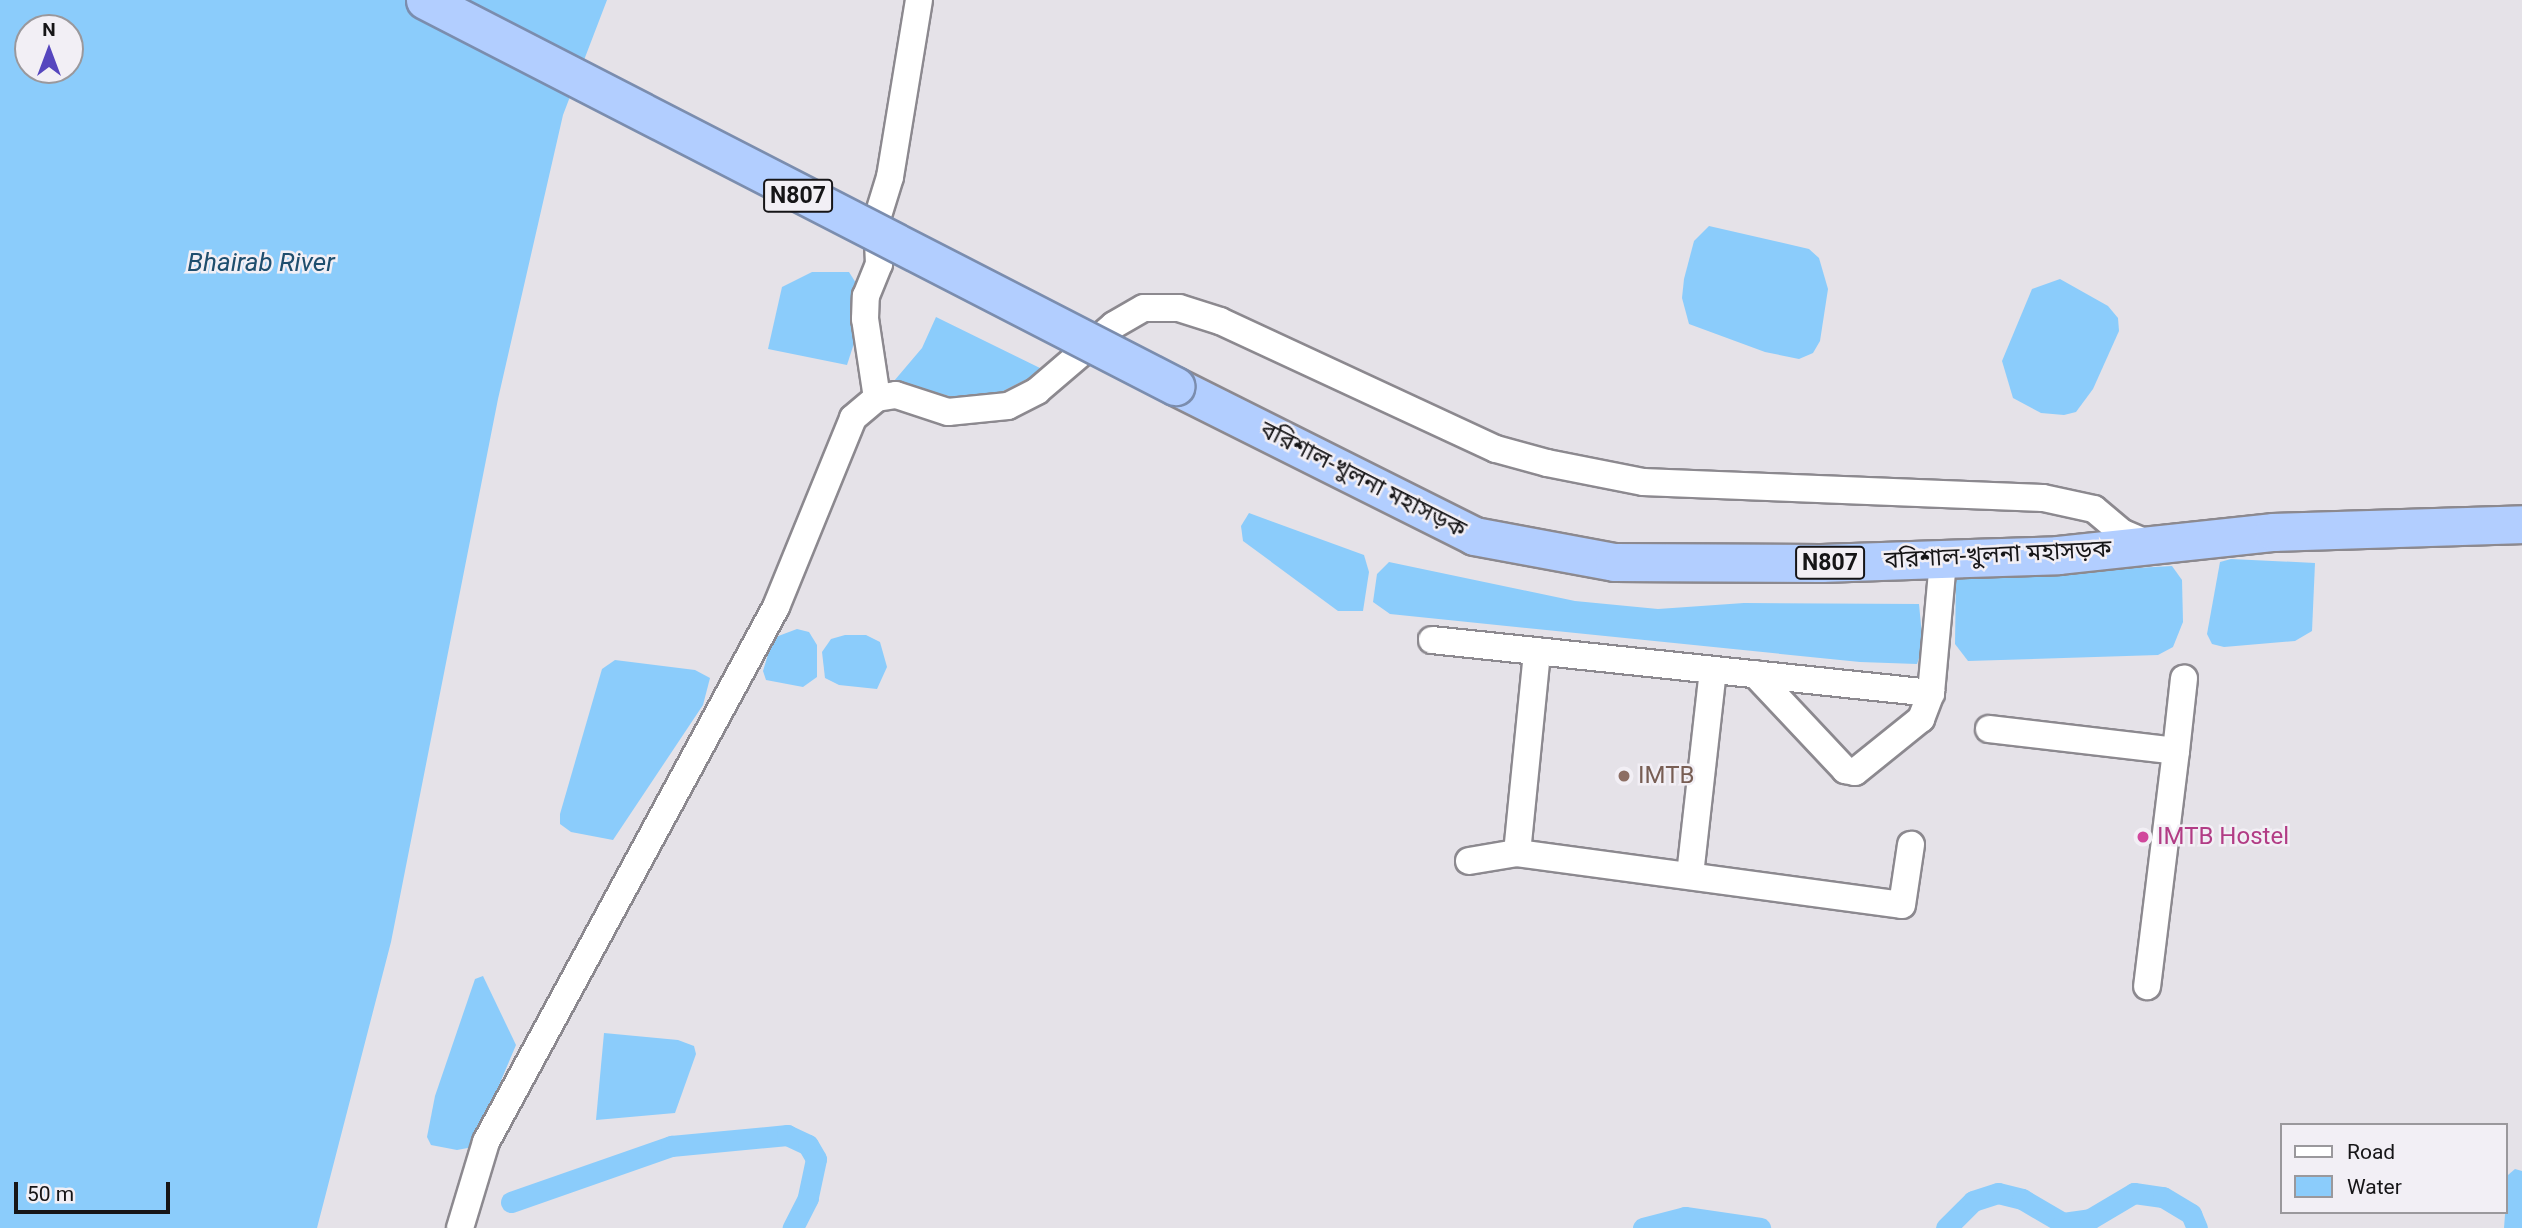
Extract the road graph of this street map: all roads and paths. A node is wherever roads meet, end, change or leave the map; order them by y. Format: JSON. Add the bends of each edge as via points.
{"nodes":[{"id":1,"x":425,"y":0,"type":"edge"},
{"id":2,"x":919,"y":0,"type":"edge"},
{"id":3,"x":877,"y":397,"type":"junction"},
{"id":4,"x":2522,"y":524,"type":"edge"},
{"id":5,"x":2151,"y":545,"type":"junction"},
{"id":6,"x":1942,"y":572,"type":"dead end"},
{"id":7,"x":1432,"y":640,"type":"dead end"},
{"id":8,"x":1537,"y":651,"type":"junction"},
{"id":9,"x":1755,"y":674,"type":"junction"},
{"id":10,"x":1712,"y":678,"type":"dead end"},
{"id":11,"x":2184,"y":678,"type":"dead end"},
{"id":12,"x":1931,"y":693,"type":"junction"},
{"id":13,"x":1989,"y":729,"type":"dead end"},
{"id":14,"x":2176,"y":751,"type":"junction"},
{"id":15,"x":1911,"y":845,"type":"dead end"},
{"id":16,"x":1517,"y":853,"type":"junction"},
{"id":17,"x":1469,"y":861,"type":"dead end"},
{"id":18,"x":1690,"y":875,"type":"junction"},
{"id":19,"x":2147,"y":986,"type":"dead end"},
{"id":20,"x":460,"y":1228,"type":"edge"}],
"edges":[{"from":1,"to":5,"type":"highway","name":"বরিশাল-খুলনা মহাসড়ক","number":"N807","bridge":true,"via":[[1474,536],[1614,562],[1821,563],[2058,555]]},
{"from":2,"to":3,"type":"street","via":[[890,177],[877,219],[879,264],[866,296]]},
{"from":3,"to":5,"type":"street","via":[[896,396],[948,412],[1008,407],[1037,391],[1114,325],[1144,308],[1179,308],[1220,321],[1496,449],[1546,463],[1643,482],[2043,498],[2094,509],[2123,533]]},
{"from":3,"to":20,"type":"street","via":[[853,418],[776,607],[486,1142]]},
{"from":4,"to":5,"type":"highway","name":"বরিশাল-খুলনা মহাসড়ক","number":"N807","via":[[2274,532]]},
{"from":6,"to":12,"type":"street"},
{"from":7,"to":8,"type":"street"},
{"from":8,"to":9,"type":"street"},
{"from":8,"to":16,"type":"street"},
{"from":9,"to":12,"type":"street"},
{"from":9,"to":12,"type":"street","via":[[1845,771],[1855,772],[1921,719]]},
{"from":10,"to":18,"type":"street"},
{"from":11,"to":14,"type":"street"},
{"from":13,"to":14,"type":"street"},
{"from":14,"to":19,"type":"street"},
{"from":15,"to":18,"type":"street","via":[[1902,905]]},
{"from":16,"to":17,"type":"street"},
{"from":16,"to":18,"type":"street"}]}
